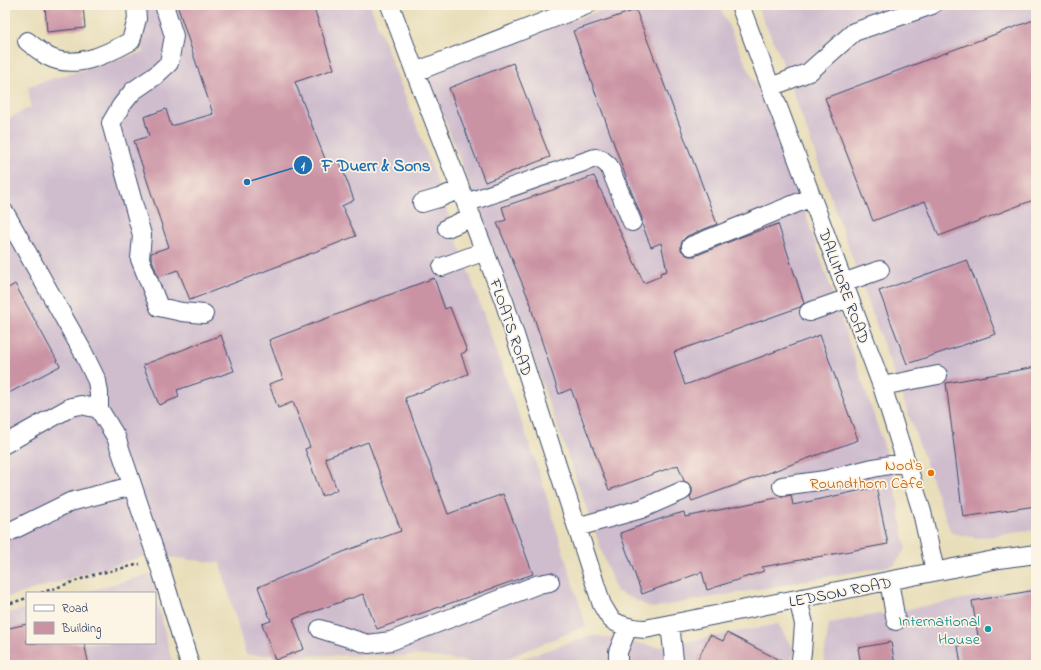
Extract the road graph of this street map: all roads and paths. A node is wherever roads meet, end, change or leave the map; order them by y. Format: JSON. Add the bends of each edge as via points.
{"nodes":[{"id":1,"x":136,"y":5,"type":"edge"},
{"id":2,"x":164,"y":5,"type":"edge"},
{"id":3,"x":390,"y":5,"type":"edge"},
{"id":4,"x":587,"y":5,"type":"edge"},
{"id":5,"x":740,"y":5,"type":"edge"},
{"id":6,"x":932,"y":5,"type":"edge"},
{"id":7,"x":27,"y":41,"type":"dead end"},
{"id":8,"x":415,"y":72,"type":"junction"},
{"id":9,"x":771,"y":87,"type":"junction"},
{"id":10,"x":812,"y":197,"type":"junction"},
{"id":11,"x":422,"y":203,"type":"dead end"},
{"id":12,"x":466,"y":203,"type":"junction"},
{"id":13,"x":5,"y":212,"type":"edge"},
{"id":14,"x":632,"y":222,"type":"dead end"},
{"id":15,"x":447,"y":228,"type":"dead end"},
{"id":16,"x":691,"y":246,"type":"dead end"},
{"id":17,"x":485,"y":251,"type":"junction"},
{"id":18,"x":442,"y":267,"type":"dead end"},
{"id":19,"x":880,"y":270,"type":"dead end"},
{"id":20,"x":846,"y":290,"type":"junction"},
{"id":21,"x":809,"y":312,"type":"dead end"},
{"id":22,"x":204,"y":314,"type":"dead end"},
{"id":23,"x":938,"y":375,"type":"dead end"},
{"id":24,"x":882,"y":386,"type":"junction"},
{"id":25,"x":99,"y":409,"type":"junction"},
{"id":26,"x":5,"y":444,"type":"edge"},
{"id":27,"x":906,"y":462,"type":"junction"},
{"id":28,"x":132,"y":486,"type":"junction"},
{"id":29,"x":782,"y":486,"type":"dead end"},
{"id":30,"x":682,"y":491,"type":"dead end"},
{"id":31,"x":577,"y":527,"type":"junction"},
{"id":32,"x":9,"y":532,"type":"dead end"},
{"id":33,"x":1036,"y":554,"type":"edge"},
{"id":34,"x":935,"y":571,"type":"junction"},
{"id":35,"x":162,"y":573,"type":"junction"},
{"id":36,"x":889,"y":581,"type":"junction"},
{"id":37,"x":550,"y":582,"type":"dead end"},
{"id":38,"x":44,"y":592,"type":"edge"},
{"id":39,"x":26,"y":598,"type":"edge"},
{"id":40,"x":798,"y":599,"type":"junction"},
{"id":41,"x":162,"y":601,"type":"edge"},
{"id":42,"x":5,"y":605,"type":"edge"},
{"id":43,"x":896,"y":621,"type":"dead end"},
{"id":44,"x":670,"y":624,"type":"junction"},
{"id":45,"x":636,"y":628,"type":"junction"},
{"id":46,"x":320,"y":629,"type":"dead end"},
{"id":47,"x":190,"y":665,"type":"edge"},
{"id":48,"x":618,"y":665,"type":"edge"},
{"id":49,"x":676,"y":665,"type":"edge"},
{"id":50,"x":800,"y":665,"type":"edge"}],
"edges":[{"from":1,"to":7,"type":"street","via":[[137,19],[131,41],[110,52],[78,61],[63,61],[48,56]]},
{"from":2,"to":22,"type":"street","via":[[174,36],[169,63],[134,91],[111,123],[142,235],[140,259],[159,307]]},
{"from":3,"to":8,"type":"street","name":"FLOATS ROAD"},
{"from":4,"to":8,"type":"street"},
{"from":5,"to":9,"type":"street","name":"DALLIMORE ROAD"},
{"from":6,"to":9,"type":"street","via":[[854,32],[809,72]]},
{"from":8,"to":12,"type":"street","name":"FLOATS ROAD"},
{"from":9,"to":10,"type":"street","name":"DALLIMORE ROAD"},
{"from":10,"to":16,"type":"street"},
{"from":10,"to":20,"type":"street","name":"DALLIMORE ROAD"},
{"from":11,"to":12,"type":"street","via":[[439,198]]},
{"from":12,"to":14,"type":"street","via":[[595,158],[601,159],[609,166]]},
{"from":12,"to":15,"type":"street"},
{"from":12,"to":17,"type":"street","name":"FLOATS ROAD"},
{"from":13,"to":25,"type":"street","via":[[97,381]]},
{"from":17,"to":18,"type":"street"},
{"from":17,"to":31,"type":"street","name":"FLOATS ROAD","via":[[504,301]]},
{"from":19,"to":20,"type":"street"},
{"from":20,"to":21,"type":"street"},
{"from":20,"to":24,"type":"street","name":"DALLIMORE ROAD"},
{"from":23,"to":24,"type":"street"},
{"from":24,"to":27,"type":"street","name":"DALLIMORE ROAD"},
{"from":25,"to":26,"type":"street","via":[[81,405],[71,408]]},
{"from":25,"to":28,"type":"street","via":[[116,436]]},
{"from":27,"to":29,"type":"street","via":[[824,480]]},
{"from":27,"to":34,"type":"street","name":"DALLIMORE ROAD","via":[[922,512]]},
{"from":28,"to":32,"type":"street","via":[[70,502]]},
{"from":28,"to":35,"type":"street"},
{"from":30,"to":31,"type":"street","via":[[641,509]]},
{"from":31,"to":45,"type":"street","name":"FLOATS ROAD","via":[[602,605],[611,619]]},
{"from":33,"to":34,"type":"street","name":"LEDSON ROAD"},
{"from":34,"to":36,"type":"street","name":"LEDSON ROAD"},
{"from":35,"to":38,"type":"path","via":[[148,564],[138,564],[93,575]]},
{"from":35,"to":41,"type":"street"},
{"from":36,"to":40,"type":"street","name":"LEDSON ROAD"},
{"from":36,"to":43,"type":"street"},
{"from":37,"to":46,"type":"street","via":[[391,640],[368,644]]},
{"from":39,"to":42,"type":"path"},
{"from":40,"to":44,"type":"street","name":"LEDSON ROAD"},
{"from":40,"to":50,"type":"street","via":[[804,624]]},
{"from":41,"to":47,"type":"street"},
{"from":44,"to":45,"type":"street","name":"LEDSON ROAD"},
{"from":44,"to":49,"type":"street"},
{"from":45,"to":48,"type":"street","via":[[618,652]]}]}
